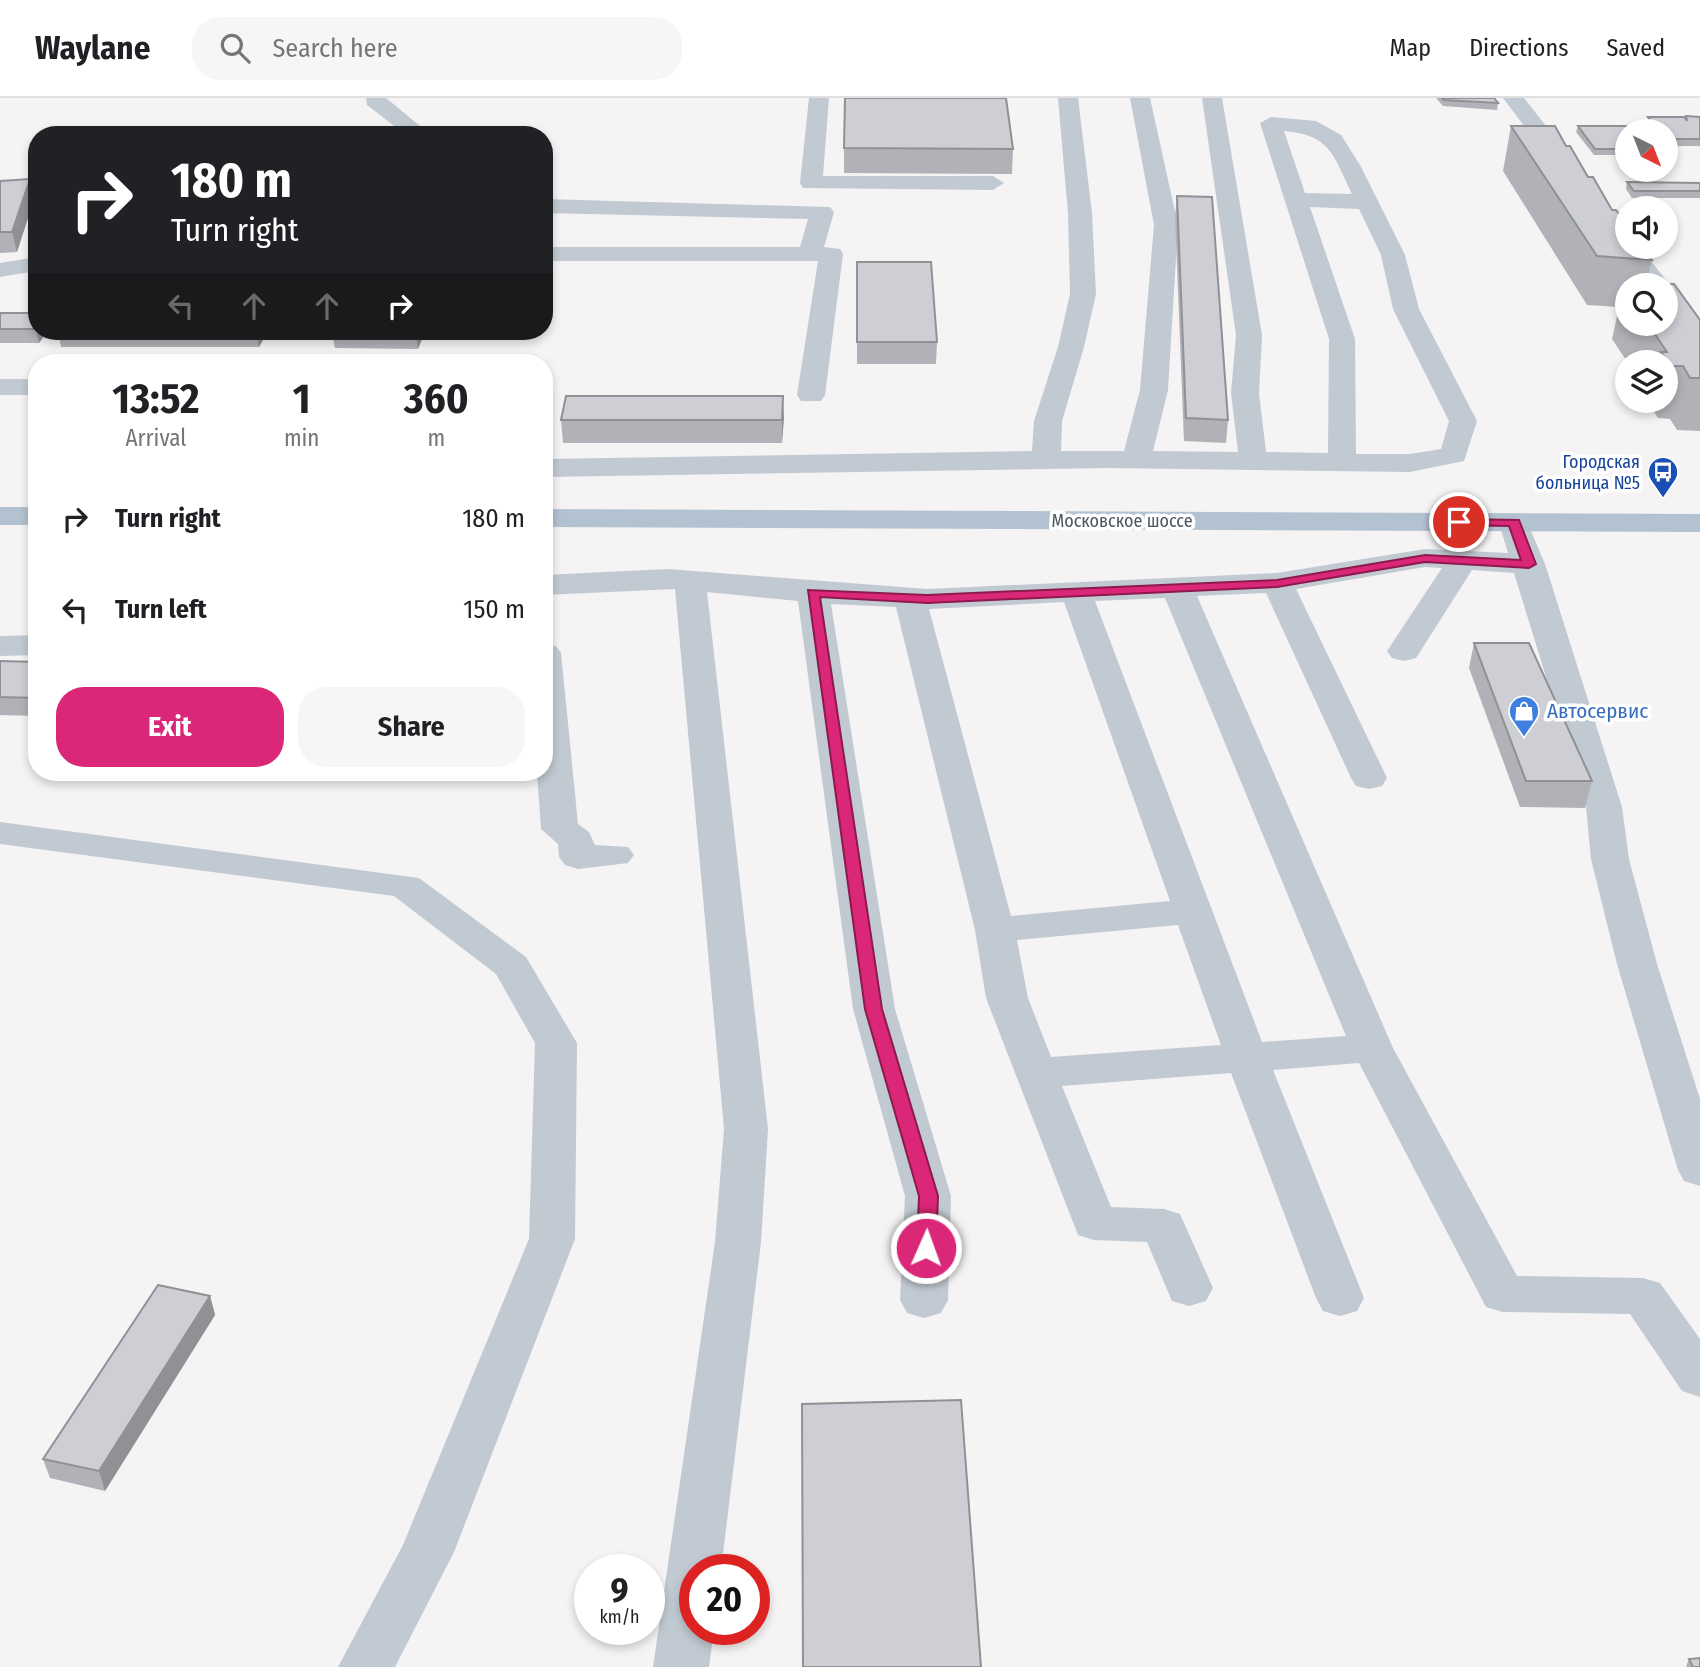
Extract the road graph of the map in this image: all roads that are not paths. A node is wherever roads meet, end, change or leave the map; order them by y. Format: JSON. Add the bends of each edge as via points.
{"nodes":[{"id":1,"x":376,"y":98,"type":"edge"},
{"id":2,"x":819,"y":98,"type":"edge"},
{"id":3,"x":1068,"y":98,"type":"edge"},
{"id":4,"x":1140,"y":98,"type":"edge"},
{"id":5,"x":1212,"y":98,"type":"edge"},
{"id":6,"x":1513,"y":98,"type":"edge"},
{"id":7,"x":408,"y":126,"type":"edge"},
{"id":8,"x":993,"y":183,"type":"edge"},
{"id":9,"x":1294,"y":199,"type":"junction"},
{"id":10,"x":1228,"y":200,"type":"junction"},
{"id":11,"x":1365,"y":201,"type":"junction"},
{"id":12,"x":553,"y":206,"type":"edge"},
{"id":13,"x":1163,"y":211,"type":"junction"},
{"id":14,"x":1615,"y":230,"type":"edge"},
{"id":15,"x":553,"y":254,"type":"edge"},
{"id":16,"x":810,"y":255,"type":"junction"},
{"id":17,"x":1637,"y":259,"type":"edge"},
{"id":18,"x":28,"y":265,"type":"edge"},
{"id":19,"x":0,"y":270,"type":"edge"},
{"id":20,"x":1648,"y":273,"type":"edge"},
{"id":21,"x":0,"y":387,"type":"edge"},
{"id":22,"x":28,"y":387,"type":"edge"},
{"id":23,"x":811,"y":395,"type":"dead end"},
{"id":24,"x":1046,"y":459,"type":"junction"},
{"id":25,"x":1136,"y":459,"type":"junction"},
{"id":26,"x":1253,"y":461,"type":"junction"},
{"id":27,"x":1342,"y":462,"type":"junction"},
{"id":28,"x":553,"y":468,"type":"edge"},
{"id":29,"x":0,"y":516,"type":"edge"},
{"id":30,"x":28,"y":516,"type":"edge"},
{"id":31,"x":553,"y":518,"type":"edge"},
{"id":32,"x":1514,"y":523,"type":"junction"},
{"id":33,"x":1700,"y":523,"type":"edge"},
{"id":34,"x":1463,"y":560,"type":"junction"},
{"id":35,"x":1529,"y":564,"type":"junction"},
{"id":36,"x":690,"y":581,"type":"junction"},
{"id":37,"x":1277,"y":583,"type":"junction"},
{"id":38,"x":553,"y":585,"type":"edge"},
{"id":39,"x":1177,"y":588,"type":"junction"},
{"id":40,"x":813,"y":592,"type":"junction"},
{"id":41,"x":1076,"y":592,"type":"junction"},
{"id":42,"x":910,"y":598,"type":"junction"},
{"id":43,"x":28,"y":645,"type":"edge"},
{"id":44,"x":0,"y":646,"type":"edge"},
{"id":45,"x":1405,"y":651,"type":"dead end"},
{"id":46,"x":553,"y":752,"type":"edge"},
{"id":47,"x":1369,"y":778,"type":"dead end"},
{"id":48,"x":0,"y":833,"type":"edge"},
{"id":49,"x":615,"y":855,"type":"dead end"},
{"id":50,"x":1194,"y":911,"type":"junction"},
{"id":51,"x":995,"y":930,"type":"junction"},
{"id":52,"x":1372,"y":1048,"type":"junction"},
{"id":53,"x":1247,"y":1058,"type":"junction"},
{"id":54,"x":1036,"y":1073,"type":"junction"},
{"id":55,"x":1700,"y":1170,"type":"edge"},
{"id":56,"x":1189,"y":1288,"type":"dead end"},
{"id":57,"x":1340,"y":1298,"type":"dead end"},
{"id":58,"x":924,"y":1300,"type":"dead end"},
{"id":59,"x":1700,"y":1377,"type":"edge"},
{"id":60,"x":366,"y":1667,"type":"edge"},
{"id":61,"x":681,"y":1667,"type":"edge"}],
"edges":[{"from":1,"to":7,"type":"street","via":[[374,101]]},
{"from":2,"to":8,"type":"street","via":[[811,183]]},
{"from":3,"to":24,"type":"street","via":[[1083,294],[1048,421]]},
{"from":4,"to":13,"type":"street"},
{"from":5,"to":10,"type":"street"},
{"from":6,"to":14,"type":"street"},
{"from":9,"to":11,"type":"street"},
{"from":9,"to":11,"type":"street","via":[[1271,123],[1316,127],[1333,140]]},
{"from":9,"to":27,"type":"street","via":[[1342,339]]},
{"from":10,"to":13,"type":"street"},
{"from":10,"to":26,"type":"street","via":[[1249,335],[1245,393]]},
{"from":11,"to":27,"type":"street","via":[[1393,255],[1406,309],[1463,421],[1454,455],[1410,463]]},
{"from":12,"to":16,"type":"street","via":[[822,212]]},
{"from":13,"to":25,"type":"street","via":[[1154,390]]},
{"from":15,"to":16,"type":"street"},
{"from":16,"to":23,"type":"street","via":[[831,254]]},
{"from":17,"to":20,"type":"street"},
{"from":18,"to":19,"type":"street"},
{"from":21,"to":22,"type":"street"},
{"from":24,"to":25,"type":"street"},
{"from":24,"to":28,"type":"street"},
{"from":25,"to":26,"type":"street"},
{"from":26,"to":27,"type":"street"},
{"from":29,"to":30,"type":"main road"},
{"from":31,"to":32,"type":"main road","name":"Московское шоссе"},
{"from":32,"to":33,"type":"main road","name":"Московское шоссе"},
{"from":32,"to":35,"type":"street"},
{"from":34,"to":35,"type":"street"},
{"from":34,"to":37,"type":"street","via":[[1425,558]]},
{"from":34,"to":45,"type":"street"},
{"from":35,"to":55,"type":"street","via":[[1604,807],[1610,859],[1637,964]]},
{"from":36,"to":38,"type":"street"},
{"from":36,"to":40,"type":"street"},
{"from":36,"to":61,"type":"street","via":[[746,1129],[738,1242]]},
{"from":37,"to":39,"type":"street"},
{"from":37,"to":47,"type":"street"},
{"from":39,"to":41,"type":"street"},
{"from":39,"to":52,"type":"street"},
{"from":40,"to":42,"type":"street"},
{"from":40,"to":58,"type":"street","via":[[874,1009],[928,1196]]},
{"from":41,"to":42,"type":"street"},
{"from":41,"to":50,"type":"street"},
{"from":42,"to":51,"type":"street"},
{"from":43,"to":44,"type":"street"},
{"from":46,"to":49,"type":"street","via":[[560,829],[576,840],[578,857]]},
{"from":48,"to":60,"type":"street","via":[[405,886],[512,966],[556,1043],[552,1239],[427,1552]]},
{"from":50,"to":51,"type":"street"},
{"from":50,"to":53,"type":"street"},
{"from":51,"to":54,"type":"street","via":[[1007,998]]},
{"from":52,"to":53,"type":"street"},
{"from":52,"to":59,"type":"street","via":[[1503,1294],[1643,1296]]},
{"from":53,"to":54,"type":"street"},
{"from":53,"to":57,"type":"street"},
{"from":54,"to":56,"type":"street","via":[[1094,1223],[1164,1226]]}]}
